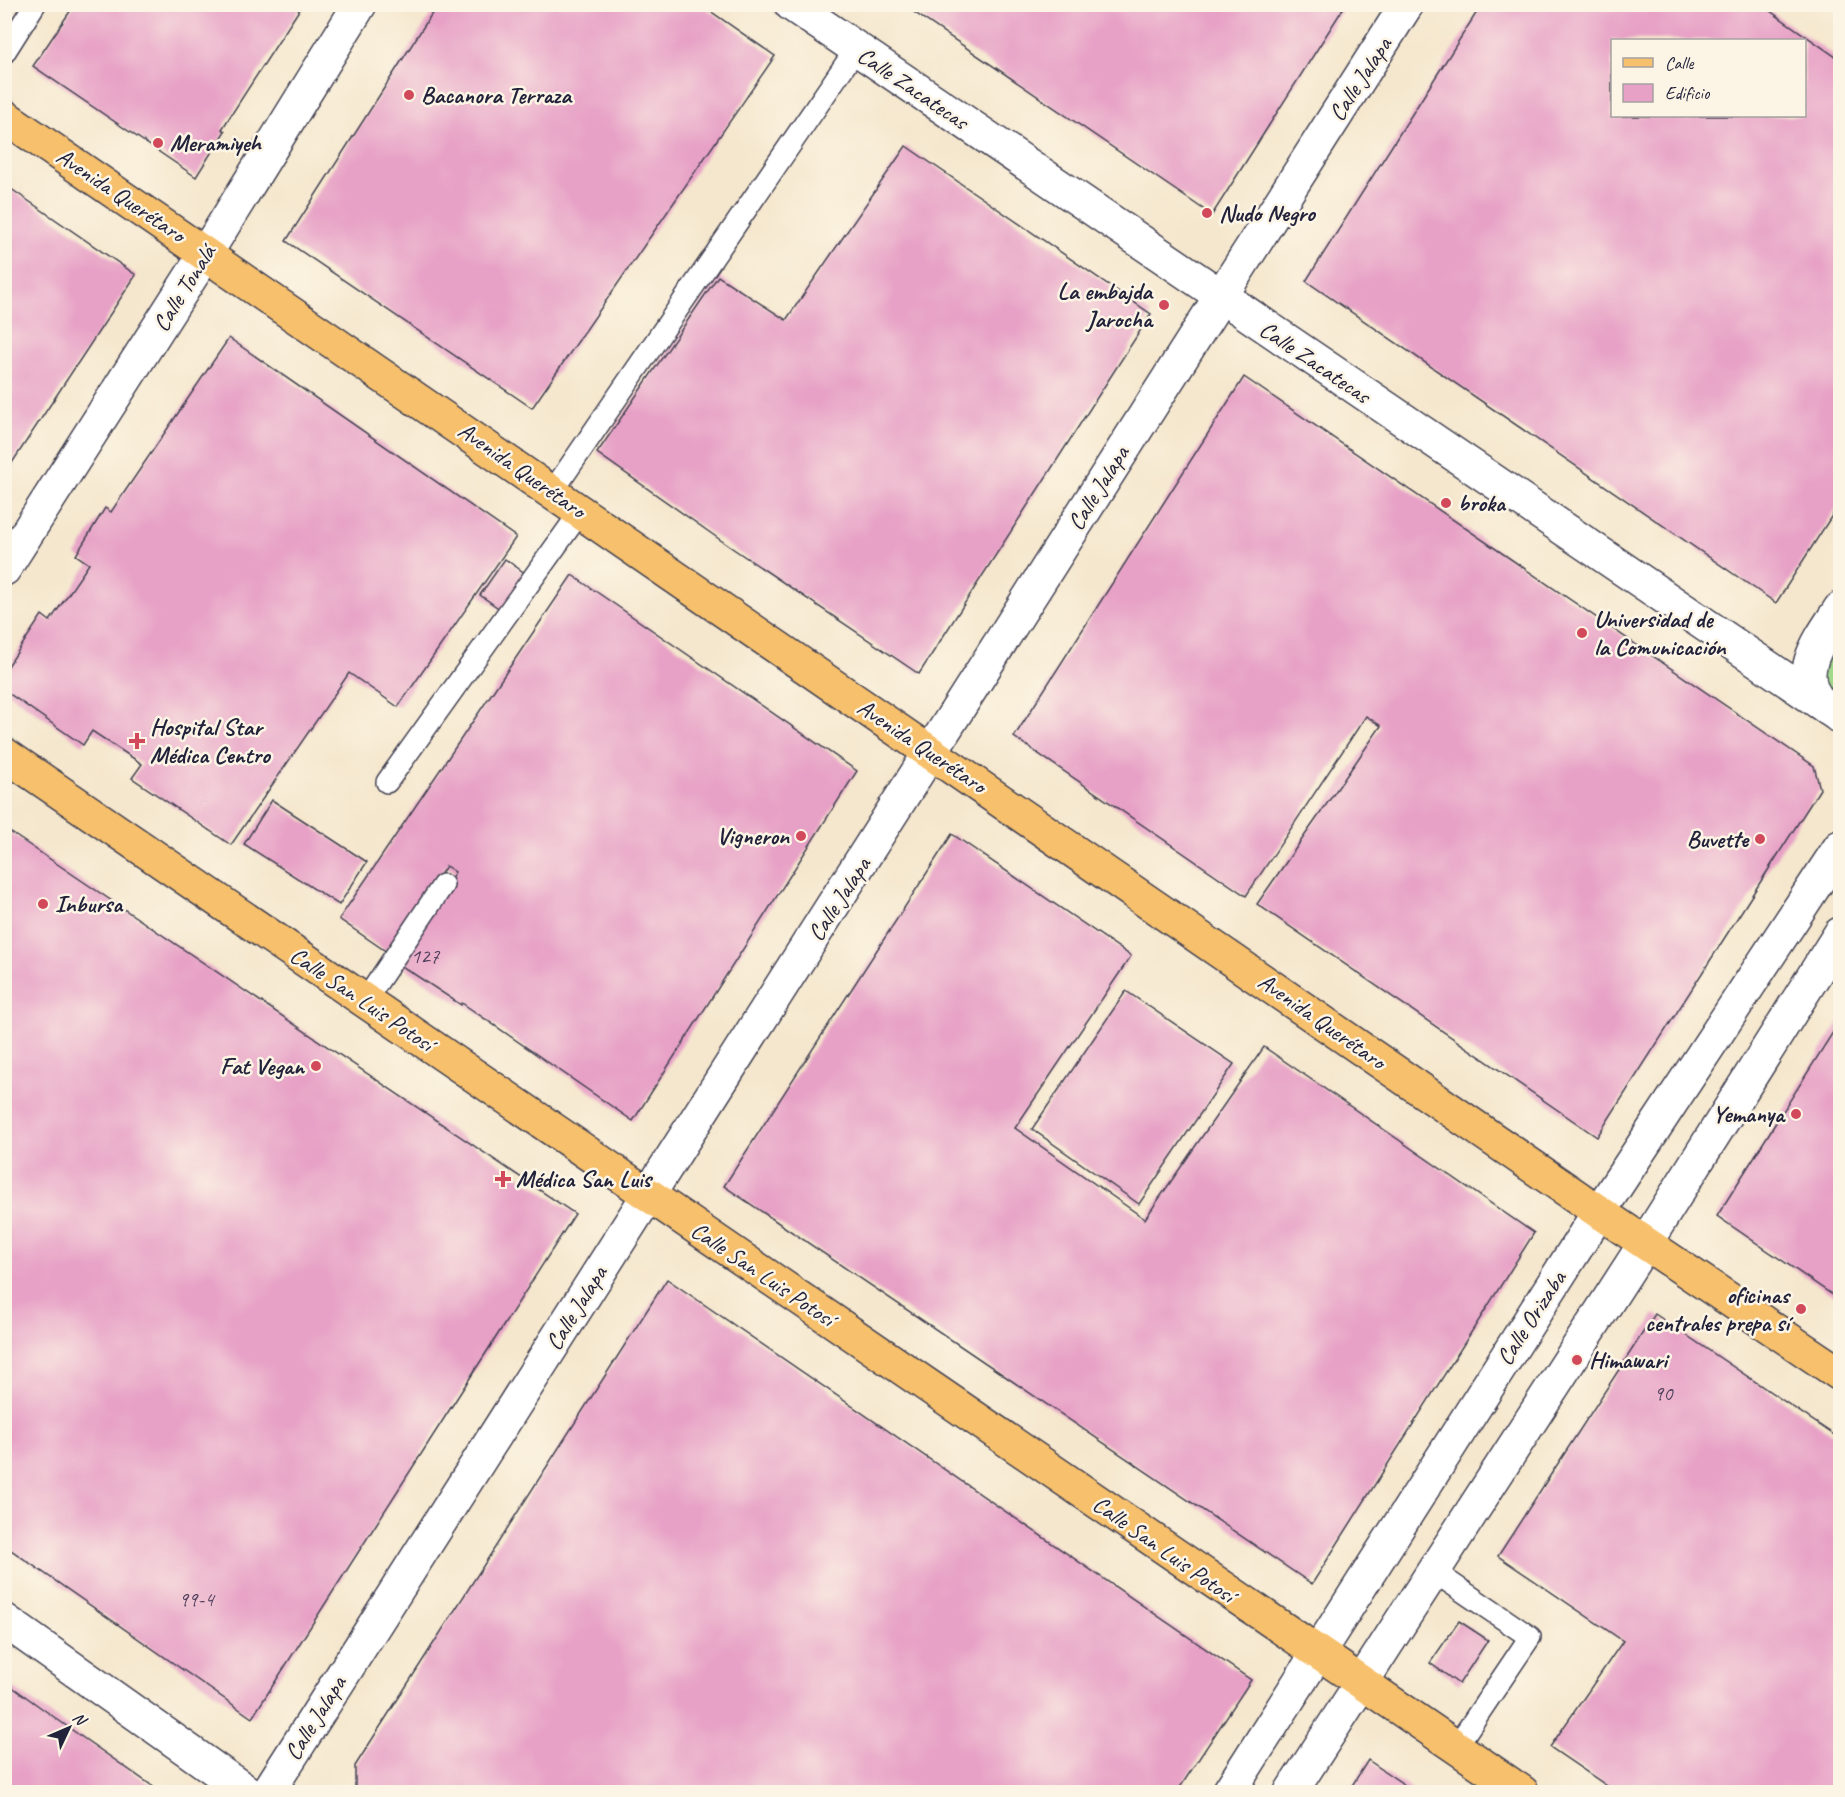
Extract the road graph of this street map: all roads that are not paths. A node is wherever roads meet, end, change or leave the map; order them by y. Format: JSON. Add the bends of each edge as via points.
{"nodes":[{"id":1,"x":35,"y":4,"type":"edge"},
{"id":2,"x":360,"y":4,"type":"edge"},
{"id":3,"x":791,"y":4,"type":"edge"},
{"id":4,"x":1407,"y":4,"type":"edge"},
{"id":5,"x":856,"y":49,"type":"junction"},
{"id":6,"x":4,"y":53,"type":"edge"},
{"id":7,"x":4,"y":116,"type":"edge"},
{"id":8,"x":206,"y":253,"type":"junction"},
{"id":9,"x":1220,"y":298,"type":"junction"},
{"id":10,"x":553,"y":491,"type":"junction"},
{"id":11,"x":581,"y":511,"type":"junction"},
{"id":12,"x":4,"y":569,"type":"edge"},
{"id":13,"x":1840,"y":609,"type":"edge"},
{"id":14,"x":1830,"y":709,"type":"edge"},
{"id":15,"x":933,"y":753,"type":"junction"},
{"id":16,"x":4,"y":754,"type":"edge"},
{"id":17,"x":387,"y":782,"type":"dead end"},
{"id":18,"x":1840,"y":847,"type":"edge"},
{"id":19,"x":442,"y":885,"type":"dead end"},
{"id":20,"x":1840,"y":934,"type":"edge"},
{"id":21,"x":365,"y":1001,"type":"junction"},
{"id":22,"x":648,"y":1195,"type":"junction"},
{"id":23,"x":1599,"y":1212,"type":"junction"},
{"id":24,"x":1646,"y":1242,"type":"junction"},
{"id":25,"x":1840,"y":1374,"type":"edge"},
{"id":26,"x":1433,"y":1571,"type":"junction"},
{"id":27,"x":4,"y":1620,"type":"edge"},
{"id":28,"x":1317,"y":1653,"type":"junction"},
{"id":29,"x":1361,"y":1683,"type":"junction"},
{"id":30,"x":1456,"y":1747,"type":"junction"},
{"id":31,"x":247,"y":1792,"type":"edge"},
{"id":32,"x":268,"y":1792,"type":"edge"},
{"id":33,"x":1229,"y":1792,"type":"edge"},
{"id":34,"x":1291,"y":1792,"type":"edge"},
{"id":35,"x":1522,"y":1792,"type":"edge"}],
"edges":[{"from":1,"to":6,"type":"lane"},
{"from":2,"to":8,"type":"street","name":"Calle Tonalá"},
{"from":3,"to":5,"type":"street","name":"Calle Zacatecas"},
{"from":4,"to":9,"type":"street","name":"Calle Jalapa"},
{"from":5,"to":9,"type":"street","name":"Calle Zacatecas"},
{"from":5,"to":10,"type":"lane"},
{"from":7,"to":8,"type":"main road","name":"Avenida Querétaro"},
{"from":8,"to":10,"type":"main road","name":"Avenida Querétaro"},
{"from":8,"to":12,"type":"street","name":"Calle Tonalá"},
{"from":9,"to":14,"type":"street","name":"Calle Zacatecas"},
{"from":9,"to":15,"type":"street","name":"Calle Jalapa"},
{"from":10,"to":11,"type":"main road","name":"Avenida Querétaro"},
{"from":11,"to":15,"type":"main road","name":"Avenida Querétaro"},
{"from":11,"to":17,"type":"lane"},
{"from":13,"to":14,"type":"street","via":[[1812,652],[1810,684]]},
{"from":15,"to":22,"type":"street","name":"Calle Jalapa"},
{"from":15,"to":23,"type":"main road","name":"Avenida Querétaro"},
{"from":16,"to":21,"type":"main road","name":"Calle San Luis Potosí"},
{"from":18,"to":23,"type":"street","name":"Calle Orizaba"},
{"from":19,"to":21,"type":"lane"},
{"from":20,"to":24,"type":"street"},
{"from":21,"to":22,"type":"main road","name":"Calle San Luis Potosí"},
{"from":22,"to":28,"type":"main road","name":"Calle San Luis Potosí"},
{"from":22,"to":32,"type":"street","name":"Calle Jalapa"},
{"from":23,"to":24,"type":"main road","name":"Avenida Querétaro"},
{"from":23,"to":28,"type":"street","name":"Calle Orizaba"},
{"from":24,"to":25,"type":"main road","name":"Avenida Querétaro"},
{"from":24,"to":26,"type":"street"},
{"from":26,"to":29,"type":"street"},
{"from":26,"to":30,"type":"lane","via":[[1530,1637]]},
{"from":27,"to":31,"type":"street"},
{"from":28,"to":29,"type":"main road","name":"Calle San Luis Potosí"},
{"from":28,"to":33,"type":"street","name":"Calle Orizaba"},
{"from":29,"to":30,"type":"main road","name":"Calle San Luis Potosí"},
{"from":29,"to":34,"type":"street"},
{"from":30,"to":35,"type":"main road","name":"Calle San Luis Potosí"}]}
